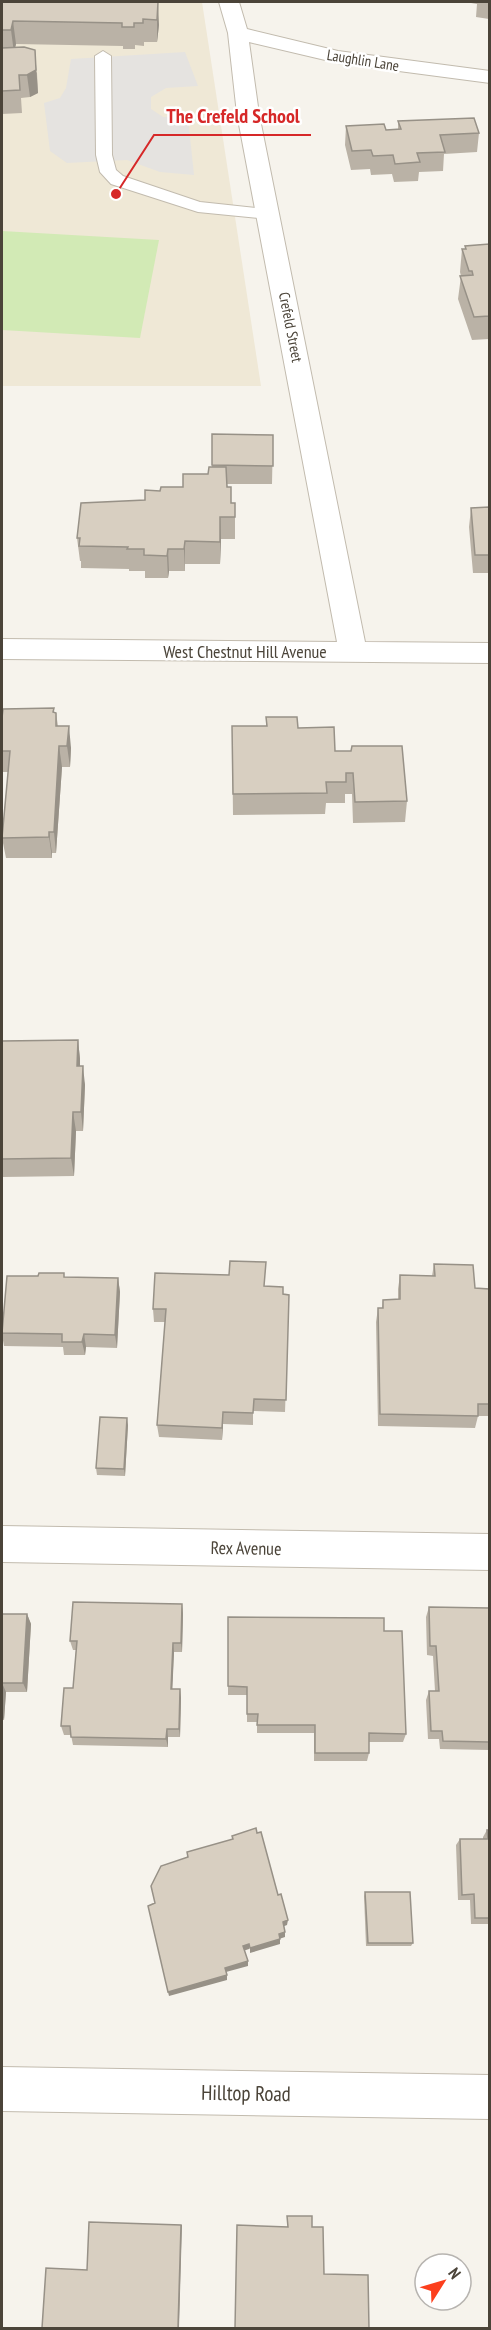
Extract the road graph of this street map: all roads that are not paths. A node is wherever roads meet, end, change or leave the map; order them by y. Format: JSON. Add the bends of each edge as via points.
{"nodes":[{"id":1,"x":229,"y":2,"type":"edge"},
{"id":2,"x":238,"y":33,"type":"junction"},
{"id":3,"x":103,"y":56,"type":"dead end"},
{"id":4,"x":489,"y":77,"type":"edge"},
{"id":5,"x":268,"y":214,"type":"junction"},
{"id":6,"x":2,"y":649,"type":"edge"},
{"id":7,"x":353,"y":652,"type":"junction"},
{"id":8,"x":489,"y":653,"type":"edge"},
{"id":9,"x":2,"y":1544,"type":"edge"},
{"id":10,"x":489,"y":1552,"type":"edge"},
{"id":11,"x":2,"y":2089,"type":"edge"},
{"id":12,"x":489,"y":2097,"type":"edge"}],
"edges":[{"from":1,"to":2,"type":"street","name":"Crefeld Street"},
{"from":2,"to":4,"type":"street","name":"Laughlin Lane","via":[[338,57]]},
{"from":2,"to":5,"type":"street","name":"Crefeld Street","via":[[244,94]]},
{"from":3,"to":5,"type":"lane","via":[[108,172],[117,180],[198,207]]},
{"from":5,"to":7,"type":"street","name":"Crefeld Street"},
{"from":6,"to":7,"type":"street","name":"West Chestnut Hill Avenue"},
{"from":7,"to":8,"type":"street","name":"West Chestnut Hill Avenue"},
{"from":9,"to":10,"type":"street","name":"Rex Avenue"},
{"from":11,"to":12,"type":"street","name":"Hilltop Road"}]}
